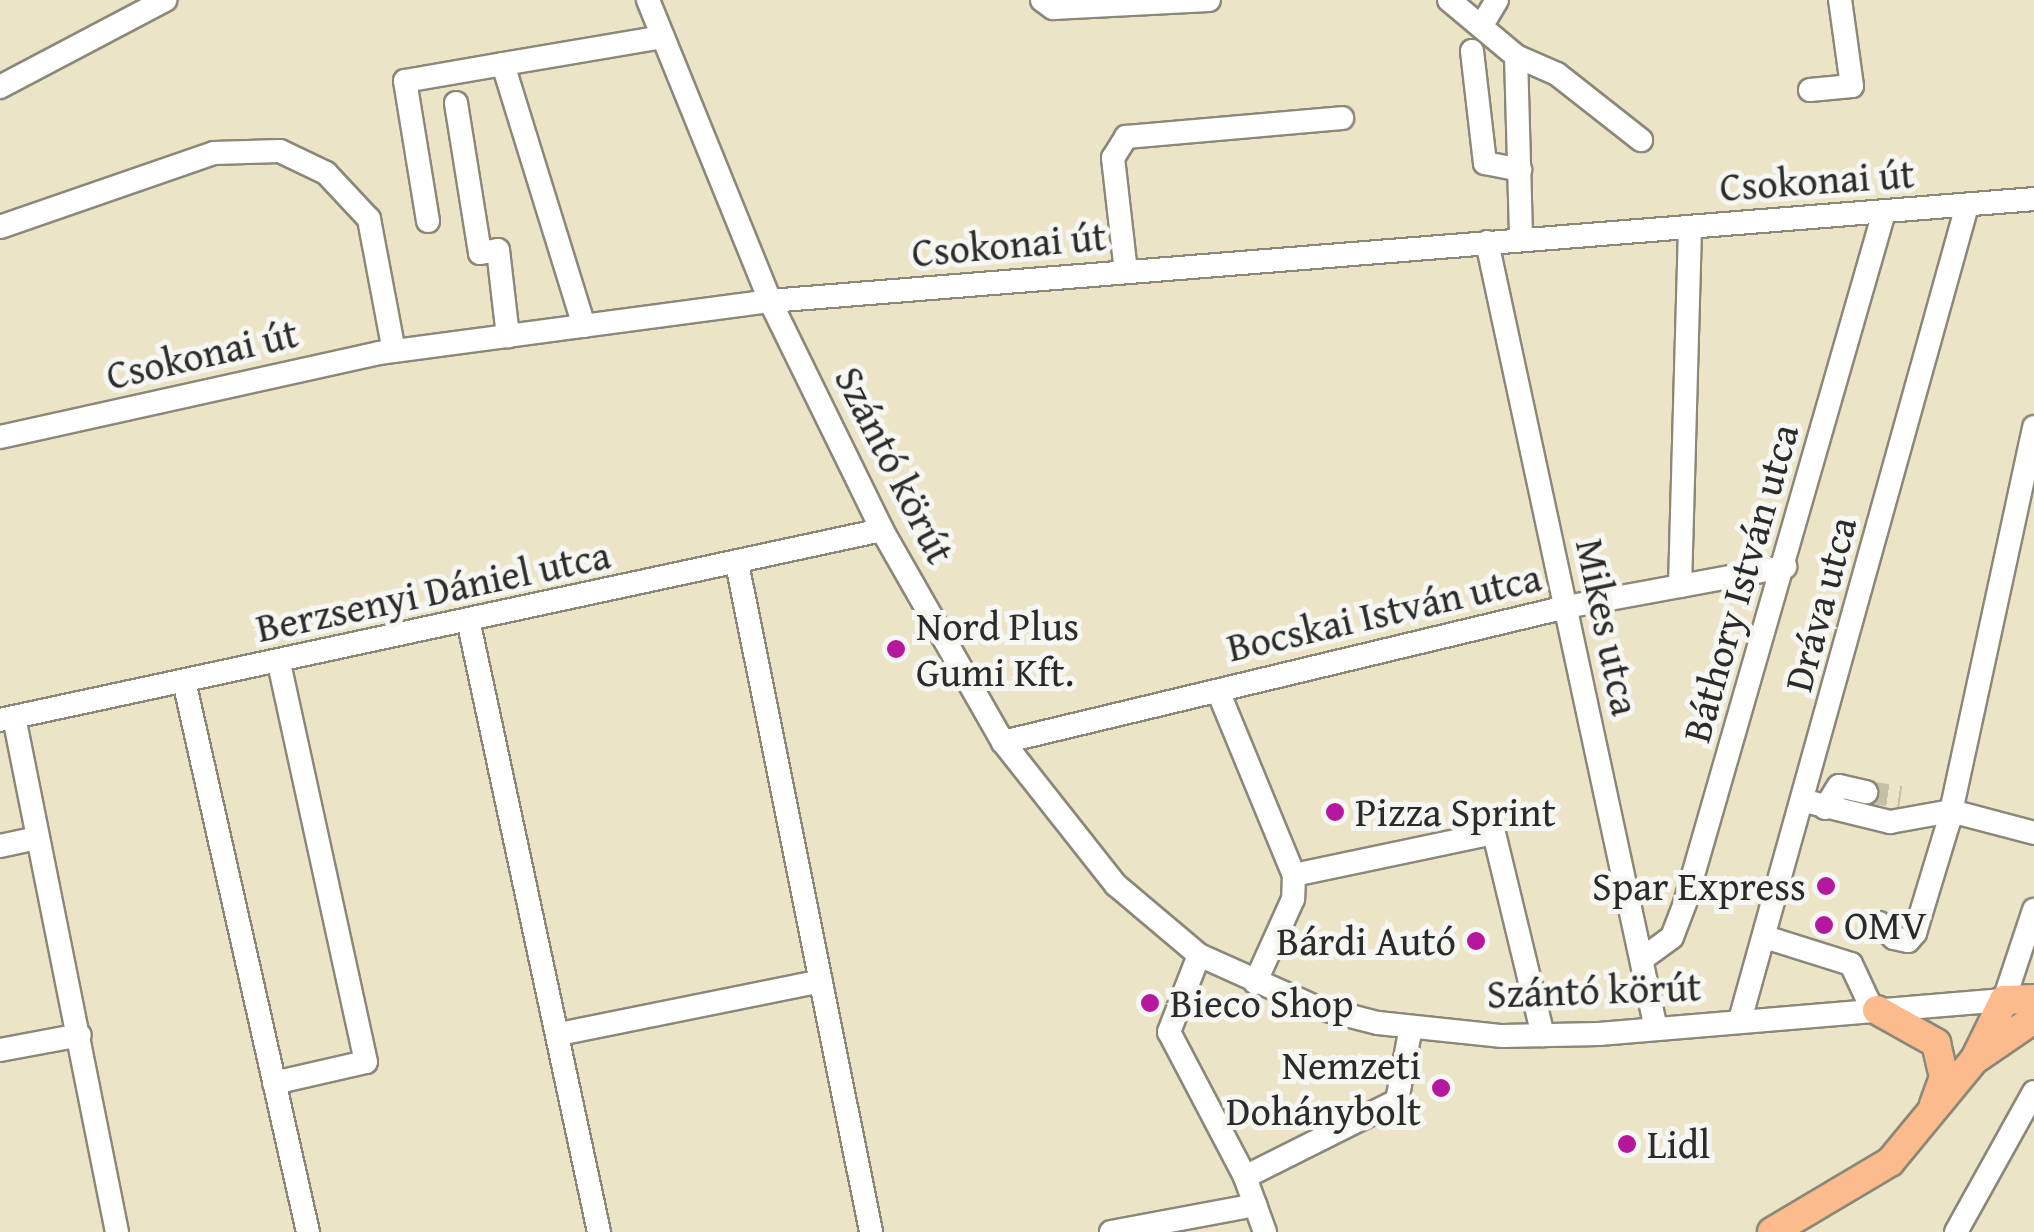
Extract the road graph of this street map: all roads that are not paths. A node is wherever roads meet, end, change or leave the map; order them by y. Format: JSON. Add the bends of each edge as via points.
{"nodes":[{"id":1,"x":166,"y":0,"type":"edge"},
{"id":2,"x":648,"y":0,"type":"edge"},
{"id":3,"x":1042,"y":0,"type":"edge"},
{"id":4,"x":1209,"y":0,"type":"edge"},
{"id":5,"x":1450,"y":0,"type":"edge"},
{"id":6,"x":1497,"y":0,"type":"edge"},
{"id":7,"x":1840,"y":0,"type":"edge"},
{"id":8,"x":1482,"y":25,"type":"junction"},
{"id":9,"x":663,"y":36,"type":"junction"},
{"id":10,"x":1472,"y":52,"type":"dead end"},
{"id":11,"x":1516,"y":56,"type":"junction"},
{"id":12,"x":504,"y":64,"type":"junction"},
{"id":13,"x":0,"y":87,"type":"edge"},
{"id":14,"x":1810,"y":90,"type":"dead end"},
{"id":15,"x":456,"y":103,"type":"dead end"},
{"id":16,"x":1342,"y":118,"type":"dead end"},
{"id":17,"x":1641,"y":140,"type":"dead end"},
{"id":18,"x":1520,"y":170,"type":"junction"},
{"id":19,"x":2034,"y":199,"type":"edge"},
{"id":20,"x":1967,"y":206,"type":"junction"},
{"id":21,"x":1884,"y":212,"type":"junction"},
{"id":22,"x":428,"y":221,"type":"dead end"},
{"id":23,"x":1690,"y":227,"type":"junction"},
{"id":24,"x":0,"y":228,"type":"edge"},
{"id":25,"x":1520,"y":239,"type":"junction"},
{"id":26,"x":1487,"y":242,"type":"junction"},
{"id":27,"x":1126,"y":272,"type":"junction"},
{"id":28,"x":770,"y":302,"type":"junction"},
{"id":29,"x":584,"y":326,"type":"junction"},
{"id":30,"x":508,"y":336,"type":"junction"},
{"id":31,"x":394,"y":351,"type":"junction"},
{"id":32,"x":2034,"y":426,"type":"edge"},
{"id":33,"x":0,"y":437,"type":"edge"},
{"id":34,"x":882,"y":530,"type":"junction"},
{"id":35,"x":737,"y":563,"type":"junction"},
{"id":36,"x":1785,"y":567,"type":"junction"},
{"id":37,"x":1680,"y":586,"type":"junction"},
{"id":38,"x":1566,"y":607,"type":"junction"},
{"id":39,"x":469,"y":624,"type":"junction"},
{"id":40,"x":279,"y":664,"type":"junction"},
{"id":41,"x":184,"y":681,"type":"junction"},
{"id":42,"x":1218,"y":691,"type":"junction"},
{"id":43,"x":7,"y":718,"type":"edge"},
{"id":44,"x":1003,"y":742,"type":"junction"},
{"id":45,"x":1866,"y":792,"type":"tunnel mouth"},
{"id":46,"x":1901,"y":797,"type":"tunnel mouth"},
{"id":47,"x":1815,"y":805,"type":"junction"},
{"id":48,"x":1950,"y":810,"type":"junction"},
{"id":49,"x":1924,"y":816,"type":"junction"},
{"id":50,"x":2034,"y":833,"type":"edge"},
{"id":51,"x":37,"y":838,"type":"junction"},
{"id":52,"x":0,"y":846,"type":"edge"},
{"id":53,"x":1294,"y":875,"type":"junction"},
{"id":54,"x":2034,"y":910,"type":"edge"},
{"id":55,"x":1880,"y":924,"type":"dead end"},
{"id":56,"x":1765,"y":937,"type":"junction"},
{"id":57,"x":1200,"y":955,"type":"junction"},
{"id":58,"x":1642,"y":959,"type":"junction"},
{"id":59,"x":821,"y":981,"type":"junction"},
{"id":60,"x":1255,"y":983,"type":"junction"},
{"id":61,"x":2034,"y":999,"type":"edge"},
{"id":62,"x":2004,"y":1000,"type":"junction"},
{"id":63,"x":1875,"y":1011,"type":"junction"},
{"id":64,"x":2034,"y":1019,"type":"edge"},
{"id":65,"x":1740,"y":1020,"type":"junction"},
{"id":66,"x":1410,"y":1027,"type":"junction"},
{"id":67,"x":1656,"y":1028,"type":"junction"},
{"id":68,"x":559,"y":1034,"type":"junction"},
{"id":69,"x":80,"y":1035,"type":"junction"},
{"id":70,"x":1544,"y":1036,"type":"junction"},
{"id":71,"x":0,"y":1050,"type":"edge"},
{"id":72,"x":1975,"y":1059,"type":"junction"},
{"id":73,"x":274,"y":1082,"type":"junction"},
{"id":74,"x":2034,"y":1092,"type":"edge"},
{"id":75,"x":1928,"y":1120,"type":"junction"},
{"id":76,"x":1245,"y":1176,"type":"junction"},
{"id":77,"x":1255,"y":1205,"type":"junction"},
{"id":78,"x":118,"y":1232,"type":"edge"},
{"id":79,"x":308,"y":1232,"type":"edge"},
{"id":80,"x":599,"y":1232,"type":"edge"},
{"id":81,"x":871,"y":1232,"type":"edge"},
{"id":82,"x":1111,"y":1232,"type":"edge"},
{"id":83,"x":1265,"y":1232,"type":"edge"},
{"id":84,"x":1772,"y":1232,"type":"edge"},
{"id":85,"x":1956,"y":1232,"type":"edge"}],
"edges":[{"from":1,"to":13,"type":"street"},
{"from":2,"to":9,"type":"street","name":"Szántó körút"},
{"from":3,"to":4,"type":"street","via":[[1053,8]]},
{"from":5,"to":8,"type":"street"},
{"from":6,"to":8,"type":"street"},
{"from":7,"to":14,"type":"street","via":[[1852,86]]},
{"from":8,"to":11,"type":"street"},
{"from":9,"to":12,"type":"street"},
{"from":9,"to":28,"type":"street","name":"Szántó körút"},
{"from":10,"to":18,"type":"street","via":[[1485,163]]},
{"from":11,"to":17,"type":"street","via":[[1557,74]]},
{"from":11,"to":18,"type":"street"},
{"from":12,"to":22,"type":"street","via":[[405,81]]},
{"from":12,"to":29,"type":"street"},
{"from":15,"to":30,"type":"street","via":[[480,253],[498,250]]},
{"from":16,"to":27,"type":"street","via":[[1126,138],[1113,158]]},
{"from":18,"to":25,"type":"street"},
{"from":19,"to":20,"type":"street","name":"Csokonai út"},
{"from":20,"to":21,"type":"street","name":"Csokonai út"},
{"from":20,"to":47,"type":"street","name":"Dráva utca"},
{"from":21,"to":23,"type":"street","name":"Csokonai út"},
{"from":21,"to":36,"type":"street","name":"Báthory István utca"},
{"from":23,"to":25,"type":"street","name":"Csokonai út"},
{"from":23,"to":37,"type":"street"},
{"from":24,"to":31,"type":"street","via":[[214,153],[280,151],[326,173],[369,219]]},
{"from":25,"to":26,"type":"street","name":"Csokonai út"},
{"from":26,"to":27,"type":"street","name":"Csokonai út"},
{"from":26,"to":38,"type":"street","name":"Mikes utca"},
{"from":27,"to":28,"type":"street","name":"Csokonai út"},
{"from":28,"to":29,"type":"street","name":"Csokonai út"},
{"from":28,"to":34,"type":"street","name":"Szántó körút"},
{"from":29,"to":30,"type":"street","name":"Csokonai út"},
{"from":30,"to":31,"type":"street","name":"Csokonai út"},
{"from":31,"to":33,"type":"street","name":"Csokonai út"},
{"from":32,"to":48,"type":"street"},
{"from":34,"to":35,"type":"street","name":"Berzsenyi Dániel utca"},
{"from":34,"to":44,"type":"street","name":"Szántó körút"},
{"from":35,"to":39,"type":"street","name":"Berzsenyi Dániel utca"},
{"from":35,"to":59,"type":"street"},
{"from":36,"to":37,"type":"street","name":"Bocskai István utca"},
{"from":36,"to":58,"type":"street","name":"Báthory István utca","via":[[1685,903],[1672,937]]},
{"from":37,"to":38,"type":"street","name":"Bocskai István utca"},
{"from":38,"to":42,"type":"street","name":"Bocskai István utca"},
{"from":38,"to":58,"type":"street","name":"Mikes utca"},
{"from":39,"to":40,"type":"street","name":"Berzsenyi Dániel utca"},
{"from":39,"to":68,"type":"street"},
{"from":40,"to":41,"type":"street","name":"Berzsenyi Dániel utca"},
{"from":40,"to":73,"type":"street","via":[[366,1062]]},
{"from":41,"to":43,"type":"street","name":"Berzsenyi Dániel utca"},
{"from":41,"to":73,"type":"street"},
{"from":42,"to":44,"type":"street","name":"Bocskai István utca"},
{"from":42,"to":53,"type":"street"},
{"from":43,"to":51,"type":"street"},
{"from":44,"to":57,"type":"street","name":"Szántó körút","via":[[1116,885]]},
{"from":45,"to":47,"type":"street","via":[[1839,786]]},
{"from":46,"to":49,"type":"street"},
{"from":47,"to":49,"type":"street","via":[[1890,822]]},
{"from":47,"to":56,"type":"street","name":"Dráva utca"},
{"from":48,"to":49,"type":"street"},
{"from":48,"to":50,"type":"street"},
{"from":48,"to":55,"type":"street","via":[[1915,933],[1908,941],[1894,938]]},
{"from":51,"to":52,"type":"street"},
{"from":51,"to":69,"type":"street"},
{"from":53,"to":60,"type":"street","via":[[1294,899]]},
{"from":53,"to":70,"type":"street","via":[[1494,833]]},
{"from":54,"to":62,"type":"street"},
{"from":56,"to":63,"type":"street","via":[[1851,964]]},
{"from":56,"to":65,"type":"street","name":"Dráva utca"},
{"from":57,"to":60,"type":"street","name":"Szántó körút"},
{"from":57,"to":76,"type":"street","via":[[1169,1032]]},
{"from":58,"to":67,"type":"street","name":"Mikes utca"},
{"from":59,"to":68,"type":"street"},
{"from":59,"to":81,"type":"street"},
{"from":60,"to":66,"type":"street","name":"Szántó körút","via":[[1315,1007]]},
{"from":61,"to":62,"type":"main road"},
{"from":62,"to":63,"type":"street","name":"Szántó körút"},
{"from":62,"to":72,"type":"main road"},
{"from":63,"to":65,"type":"street","name":"Szántó körút"},
{"from":63,"to":75,"type":"main road","via":[[1928,1034],[1938,1047],[1944,1078]]},
{"from":64,"to":72,"type":"main road"},
{"from":65,"to":67,"type":"street","name":"Szántó körút"},
{"from":66,"to":70,"type":"street","name":"Szántó körút"},
{"from":66,"to":76,"type":"street","via":[[1397,1100]]},
{"from":67,"to":70,"type":"street","name":"Szántó körút"},
{"from":68,"to":80,"type":"street"},
{"from":69,"to":71,"type":"street"},
{"from":69,"to":78,"type":"street"},
{"from":72,"to":75,"type":"main road"},
{"from":73,"to":79,"type":"street"},
{"from":74,"to":85,"type":"street"},
{"from":75,"to":84,"type":"main road","via":[[1868,1180]]},
{"from":76,"to":77,"type":"street"},
{"from":77,"to":82,"type":"street"},
{"from":77,"to":83,"type":"street"}]}
